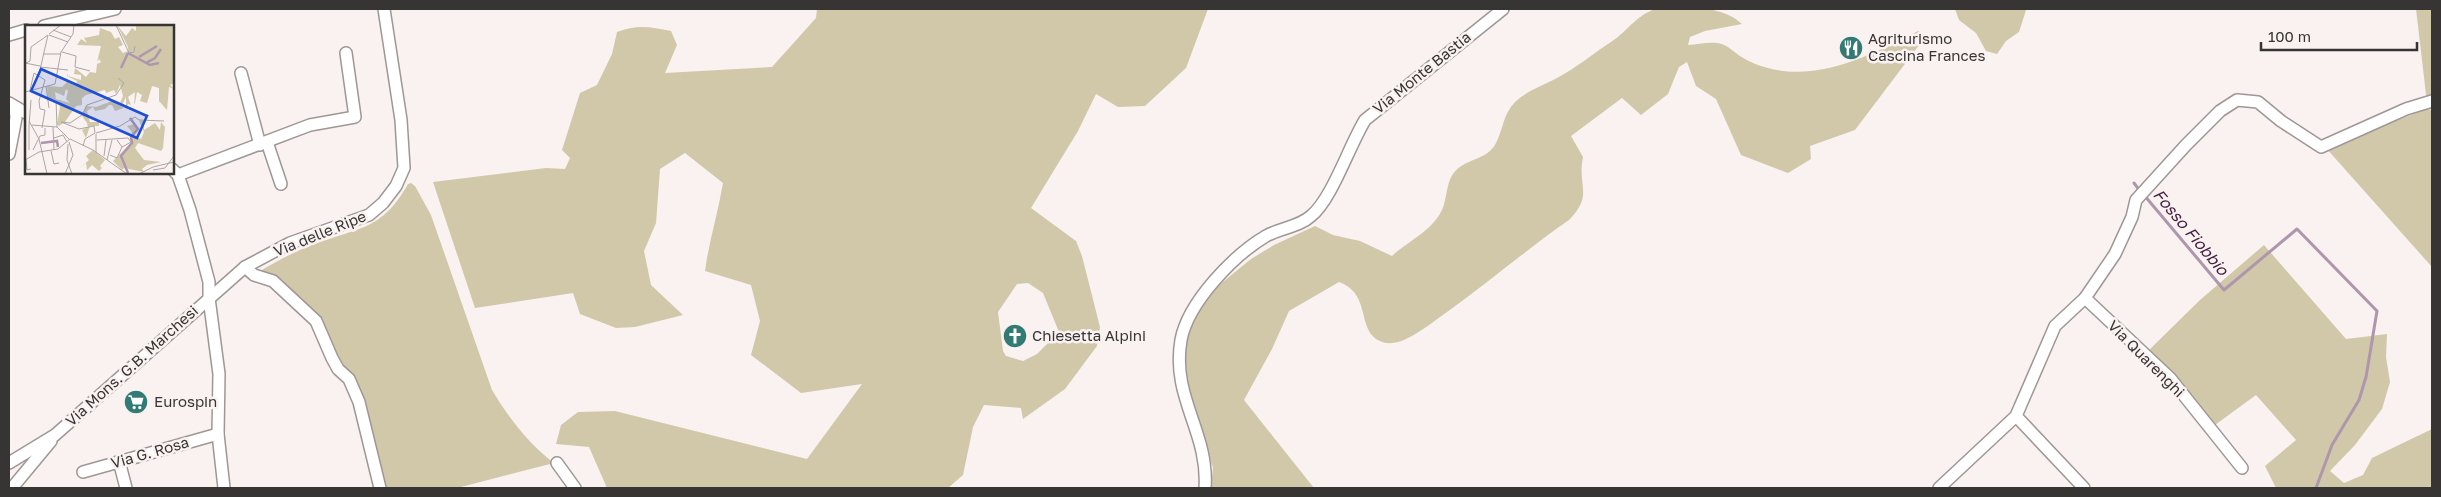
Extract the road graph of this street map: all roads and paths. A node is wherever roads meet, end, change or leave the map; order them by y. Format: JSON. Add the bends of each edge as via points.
{"nodes":[{"id":1,"x":115,"y":9,"type":"edge"},
{"id":2,"x":384,"y":9,"type":"edge"},
{"id":3,"x":1503,"y":9,"type":"edge"},
{"id":4,"x":48,"y":25,"type":"edge"},
{"id":5,"x":25,"y":30,"type":"edge"},
{"id":6,"x":9,"y":35,"type":"edge"},
{"id":7,"x":346,"y":53,"type":"dead end"},
{"id":8,"x":241,"y":73,"type":"dead end"},
{"id":9,"x":2432,"y":102,"type":"edge"},
{"id":10,"x":12,"y":106,"type":"edge"},
{"id":11,"x":25,"y":112,"type":"edge"},
{"id":12,"x":264,"y":143,"type":"junction"},
{"id":13,"x":9,"y":154,"type":"edge"},
{"id":14,"x":175,"y":172,"type":"edge"},
{"id":15,"x":281,"y":184,"type":"dead end"},
{"id":16,"x":245,"y":267,"type":"junction"},
{"id":17,"x":208,"y":298,"type":"junction"},
{"id":18,"x":2085,"y":298,"type":"junction"},
{"id":19,"x":2016,"y":416,"type":"junction"},
{"id":20,"x":218,"y":434,"type":"junction"},
{"id":21,"x":55,"y":435,"type":"junction"},
{"id":22,"x":119,"y":461,"type":"junction"},
{"id":23,"x":557,"y":463,"type":"dead end"},
{"id":24,"x":9,"y":464,"type":"edge"},
{"id":25,"x":2242,"y":468,"type":"dead end"},
{"id":26,"x":83,"y":472,"type":"dead end"},
{"id":27,"x":15,"y":484,"type":"edge"},
{"id":28,"x":126,"y":488,"type":"edge"},
{"id":29,"x":224,"y":488,"type":"edge"},
{"id":30,"x":380,"y":488,"type":"edge"},
{"id":31,"x":575,"y":488,"type":"edge"},
{"id":32,"x":1204,"y":488,"type":"edge"},
{"id":33,"x":1939,"y":488,"type":"edge"},
{"id":34,"x":2084,"y":488,"type":"edge"}],
"edges":[{"from":1,"to":4,"type":"street"},
{"from":2,"to":16,"type":"street","name":"Via delle Ripe","via":[[401,120],[404,168],[396,186],[369,215],[290,243]]},
{"from":3,"to":32,"type":"street","name":"Via Monte Bastia","via":[[1365,120],[1324,202],[1310,217],[1267,235],[1239,255],[1202,296],[1182,338],[1179,374],[1204,455]]},
{"from":5,"to":6,"type":"street"},
{"from":7,"to":12,"type":"street","via":[[355,117],[310,125]]},
{"from":8,"to":12,"type":"street"},
{"from":9,"to":18,"type":"street","via":[[2406,109],[2321,147],[2258,102],[2237,100],[2220,111],[2136,200],[2115,254]]},
{"from":10,"to":11,"type":"street"},
{"from":10,"to":13,"type":"street","via":[[16,118]]},
{"from":12,"to":14,"type":"street"},
{"from":12,"to":15,"type":"street"},
{"from":14,"to":17,"type":"street","via":[[190,210],[209,282]]},
{"from":16,"to":17,"type":"street","name":"Via delle Ripe"},
{"from":16,"to":30,"type":"street","via":[[254,275],[273,281],[316,321],[332,358],[348,379],[359,402]]},
{"from":17,"to":20,"type":"street","via":[[219,374]]},
{"from":17,"to":21,"type":"street","name":"Via Mons. G.B. Marchesi"},
{"from":18,"to":19,"type":"street","via":[[2055,326]]},
{"from":18,"to":25,"type":"street","name":"Via Quarenghi","via":[[2170,378]]},
{"from":19,"to":33,"type":"street"},
{"from":19,"to":34,"type":"street"},
{"from":20,"to":22,"type":"street","name":"Via G. Rosa"},
{"from":20,"to":29,"type":"street"},
{"from":21,"to":24,"type":"street","name":"Via Mons. G.B. Marchesi"},
{"from":21,"to":27,"type":"street","name":"Via Mons. G.B. Marchesi"},
{"from":22,"to":26,"type":"street","name":"Via G. Rosa"},
{"from":22,"to":28,"type":"street"},
{"from":23,"to":31,"type":"street"},
{"from":24,"to":27,"type":"street","name":"Via Mons. G.B. Marchesi","via":[[16,472]]}]}
